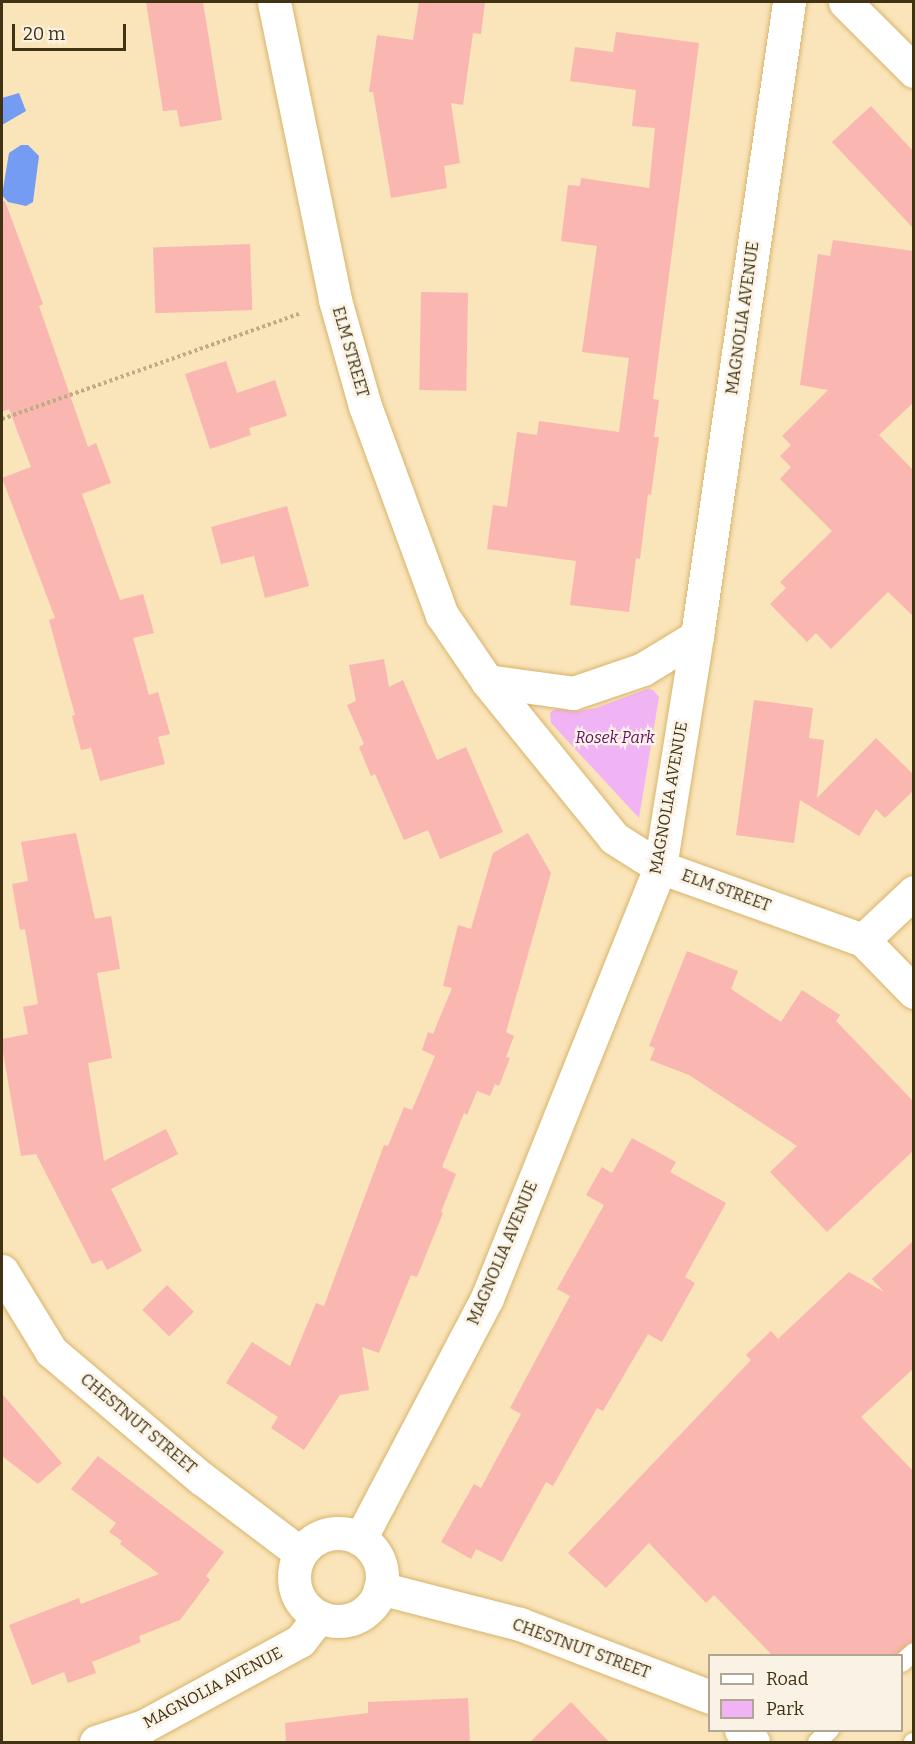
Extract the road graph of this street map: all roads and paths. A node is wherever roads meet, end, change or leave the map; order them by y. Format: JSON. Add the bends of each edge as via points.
{"nodes":[{"id":1,"x":274,"y":2,"type":"edge"},
{"id":2,"x":789,"y":2,"type":"edge"},
{"id":3,"x":845,"y":2,"type":"edge"},
{"id":4,"x":914,"y":71,"type":"edge"},
{"id":5,"x":283,"y":319,"type":"dead end"},
{"id":6,"x":2,"y":419,"type":"edge"},
{"id":7,"x":697,"y":636,"type":"junction"},
{"id":8,"x":487,"y":681,"type":"junction"},
{"id":9,"x":660,"y":867,"type":"junction"},
{"id":10,"x":914,"y":892,"type":"edge"},
{"id":11,"x":863,"y":940,"type":"junction"},
{"id":12,"x":914,"y":992,"type":"edge"},
{"id":13,"x":2,"y":1271,"type":"edge"},
{"id":14,"x":360,"y":1539,"type":"junction"},
{"id":15,"x":300,"y":1553,"type":"junction"},
{"id":16,"x":380,"y":1588,"type":"junction"},
{"id":17,"x":319,"y":1617,"type":"junction"},
{"id":18,"x":708,"y":1696,"type":"edge"},
{"id":19,"x":742,"y":1732,"type":"edge"},
{"id":20,"x":829,"y":1732,"type":"edge"},
{"id":21,"x":96,"y":1743,"type":"edge"},
{"id":22,"x":753,"y":1743,"type":"edge"},
{"id":23,"x":817,"y":1743,"type":"edge"}],
"edges":[{"from":1,"to":8,"type":"street","name":"ELM STREET","via":[[335,300],[365,406],[442,615]]},
{"from":2,"to":7,"type":"street","name":"MAGNOLIA AVENUE"},
{"from":3,"to":4,"type":"street"},
{"from":5,"to":6,"type":"path"},
{"from":7,"to":8,"type":"street","via":[[643,669],[573,693]]},
{"from":7,"to":9,"type":"street","name":"MAGNOLIA AVENUE"},
{"from":8,"to":9,"type":"street","name":"ELM STREET","via":[[614,838]]},
{"from":9,"to":11,"type":"street","name":"ELM STREET"},
{"from":9,"to":14,"type":"street","name":"MAGNOLIA AVENUE","via":[[487,1299]]},
{"from":10,"to":11,"type":"street"},
{"from":11,"to":12,"type":"street","name":"ELM STREET"},
{"from":13,"to":15,"type":"street","name":"CHESTNUT STREET","via":[[51,1351],[201,1478]]},
{"from":14,"to":15,"type":"street","via":[[339,1532],[316,1538]]},
{"from":14,"to":16,"type":"street","via":[[379,1560]]},
{"from":15,"to":17,"type":"street","via":[[293,1582],[298,1596]]},
{"from":16,"to":17,"type":"street","via":[[363,1613],[349,1619]]},
{"from":16,"to":18,"type":"street","name":"CHESTNUT STREET","via":[[520,1624]]},
{"from":17,"to":21,"type":"street","name":"MAGNOLIA AVENUE","via":[[300,1641],[144,1726]]},
{"from":19,"to":22,"type":"street"},
{"from":20,"to":23,"type":"lane"}]}
